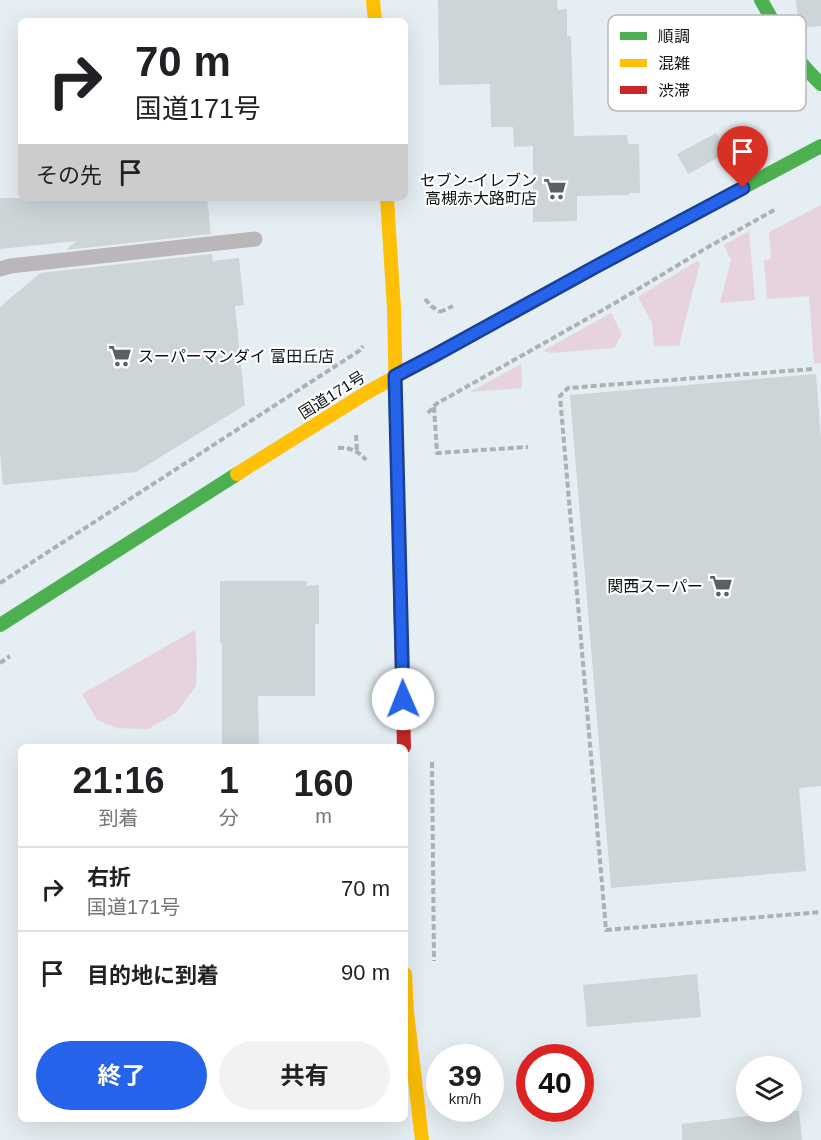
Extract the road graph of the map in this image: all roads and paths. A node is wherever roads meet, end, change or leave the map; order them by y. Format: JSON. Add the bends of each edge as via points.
{"nodes":[{"id":1,"x":373,"y":0,"type":"edge"},
{"id":2,"x":761,"y":0,"type":"edge"},
{"id":3,"x":769,"y":15,"type":"edge"},
{"id":4,"x":375,"y":18,"type":"edge"},
{"id":5,"x":806,"y":68,"type":"edge"},
{"id":6,"x":821,"y":84,"type":"edge"},
{"id":7,"x":821,"y":146,"type":"edge"},
{"id":8,"x":387,"y":201,"type":"edge"},
{"id":9,"x":780,"y":207,"type":"dead end"},
{"id":10,"x":255,"y":238,"type":"dead end"},
{"id":11,"x":0,"y":269,"type":"edge"},
{"id":12,"x":421,"y":291,"type":"dead end"},
{"id":13,"x":440,"y":312,"type":"dead end"},
{"id":14,"x":348,"y":358,"type":"dead end"},
{"id":15,"x":812,"y":369,"type":"dead end"},
{"id":16,"x":395,"y":376,"type":"junction"},
{"id":17,"x":528,"y":447,"type":"dead end"},
{"id":18,"x":333,"y":449,"type":"dead end"},
{"id":19,"x":368,"y":462,"type":"dead end"},
{"id":20,"x":0,"y":583,"type":"edge"},
{"id":21,"x":0,"y":625,"type":"edge"},
{"id":22,"x":404,"y":744,"type":"edge"},
{"id":23,"x":821,"y":912,"type":"edge"},
{"id":24,"x":408,"y":1021,"type":"edge"},
{"id":25,"x":422,"y":1140,"type":"edge"}],
"edges":[{"from":1,"to":4,"type":"main road"},
{"from":2,"to":3,"type":"main road"},
{"from":5,"to":6,"type":"main road"},
{"from":7,"to":16,"type":"main road","name":"国道171号"},
{"from":8,"to":16,"type":"main road"},
{"from":9,"to":17,"type":"path","via":[[435,405],[437,453]]},
{"from":10,"to":11,"type":"lane"},
{"from":12,"to":13,"type":"path"},
{"from":14,"to":20,"type":"path"},
{"from":15,"to":23,"type":"path","via":[[568,388],[560,399],[606,930]]},
{"from":16,"to":21,"type":"main road","name":"国道171号"},
{"from":16,"to":22,"type":"main road"},
{"from":18,"to":19,"type":"path","via":[[350,449]]},
{"from":24,"to":25,"type":"main road"}]}
